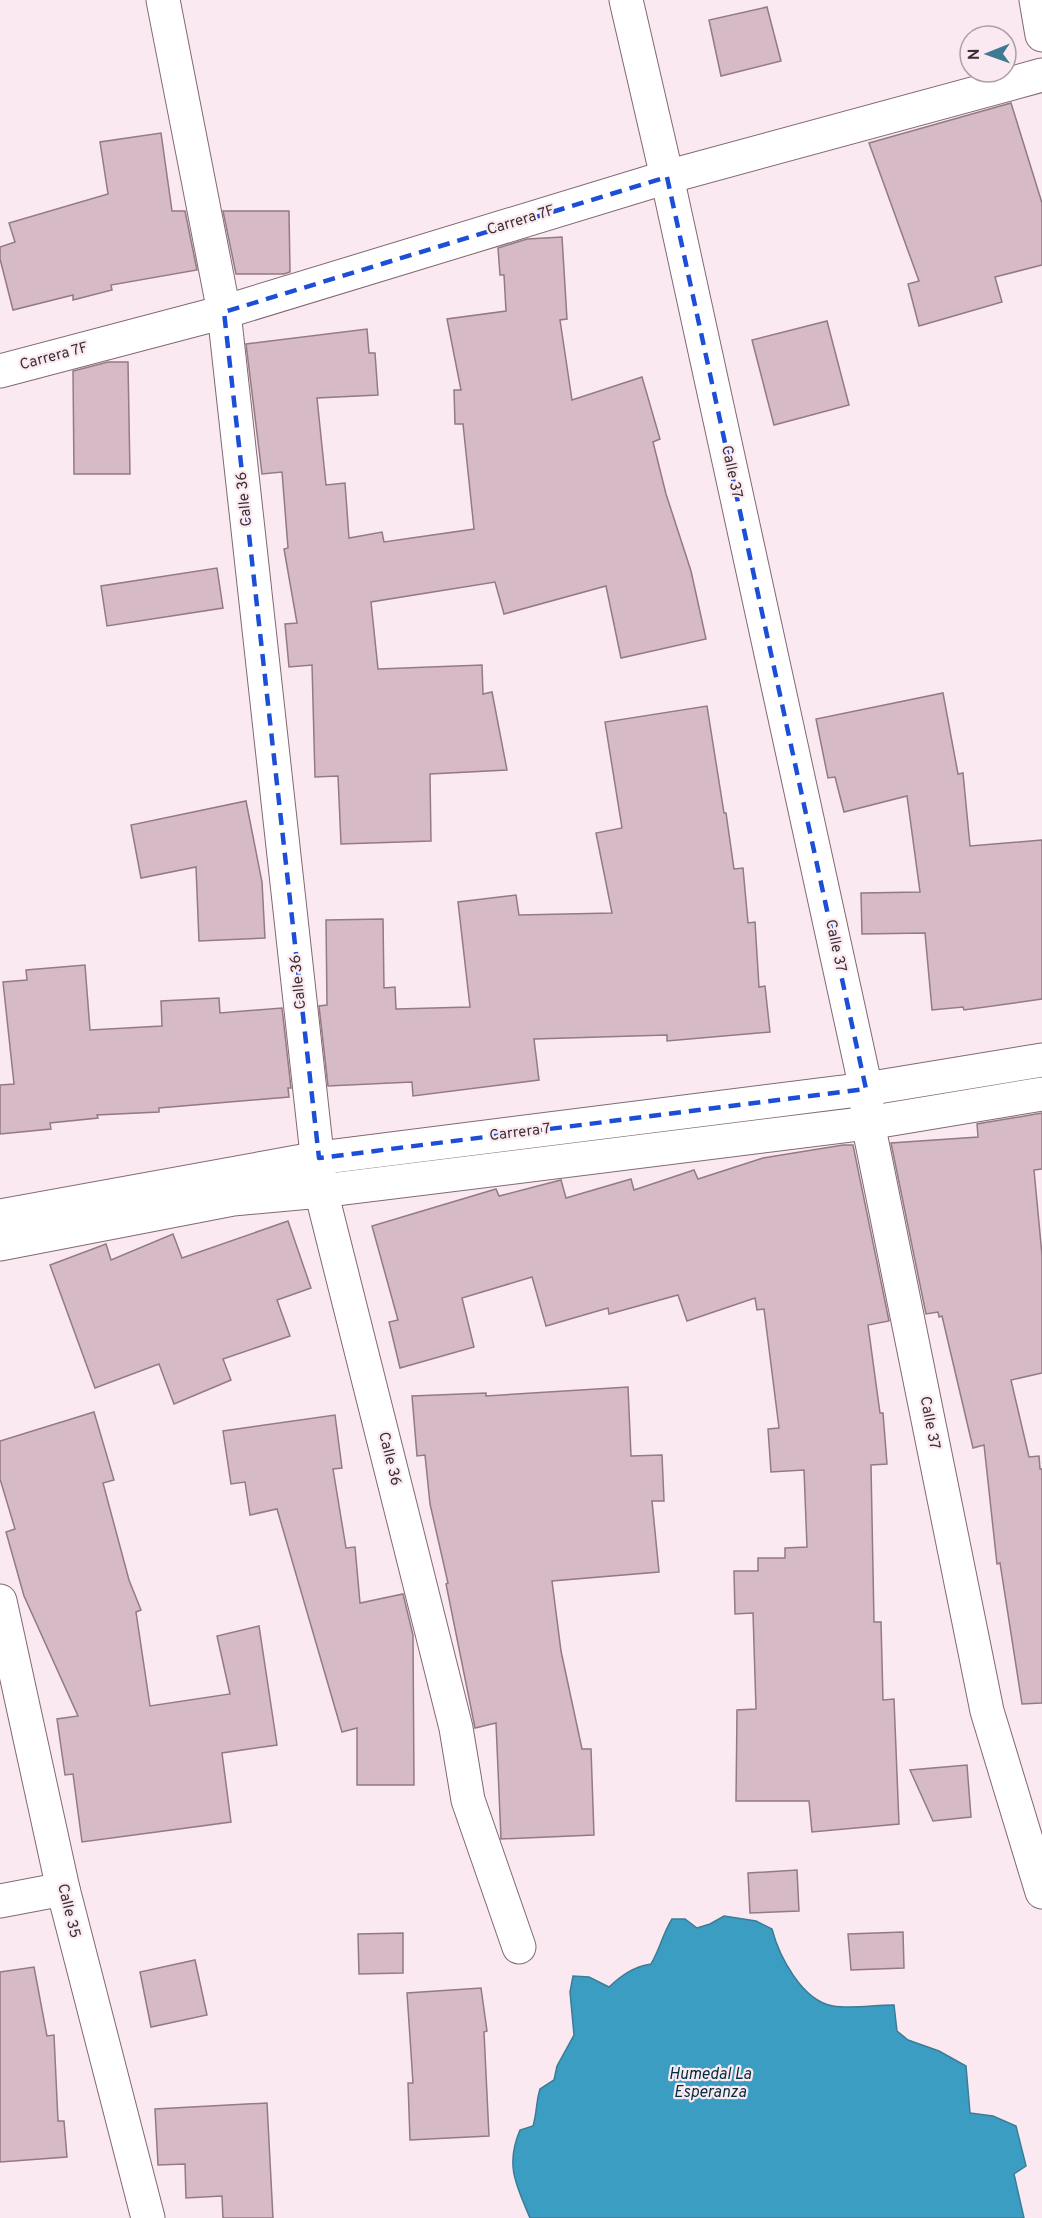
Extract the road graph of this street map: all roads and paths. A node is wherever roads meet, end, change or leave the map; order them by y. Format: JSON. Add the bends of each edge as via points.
{"nodes":[{"id":1,"x":163,"y":0,"type":"edge"},
{"id":2,"x":626,"y":0,"type":"edge"},
{"id":3,"x":1036,"y":0,"type":"edge"},
{"id":4,"x":1042,"y":35,"type":"edge"},
{"id":5,"x":1042,"y":75,"type":"edge"},
{"id":6,"x":667,"y":177,"type":"junction"},
{"id":7,"x":224,"y":312,"type":"junction"},
{"id":8,"x":0,"y":371,"type":"edge"},
{"id":9,"x":1042,"y":1060,"type":"edge"},
{"id":10,"x":866,"y":1089,"type":"junction"},
{"id":11,"x":1042,"y":1094,"type":"edge"},
{"id":12,"x":868,"y":1123,"type":"junction"},
{"id":13,"x":319,"y":1158,"type":"junction"},
{"id":14,"x":321,"y":1191,"type":"junction"},
{"id":15,"x":0,"y":1216,"type":"edge"},
{"id":16,"x":0,"y":1244,"type":"edge"},
{"id":17,"x":0,"y":1601,"type":"edge"},
{"id":18,"x":1041,"y":1885,"type":"edge"},
{"id":19,"x":63,"y":1889,"type":"junction"},
{"id":20,"x":0,"y":1901,"type":"edge"},
{"id":21,"x":519,"y":1947,"type":"dead end"},
{"id":22,"x":148,"y":2218,"type":"edge"}],
"edges":[{"from":1,"to":7,"type":"street","name":"Calle 36"},
{"from":2,"to":6,"type":"street","name":"Calle 37"},
{"from":3,"to":4,"type":"street"},
{"from":5,"to":6,"type":"street","name":"Carrera 7F"},
{"from":6,"to":7,"type":"street","name":"Carrera 7F"},
{"from":6,"to":10,"type":"street","name":"Calle 37"},
{"from":7,"to":8,"type":"street","name":"Carrera 7F"},
{"from":7,"to":13,"type":"street","name":"Calle 36"},
{"from":9,"to":10,"type":"street","name":"Carrera 7"},
{"from":10,"to":12,"type":"street","name":"Calle 37"},
{"from":10,"to":13,"type":"street","name":"Carrera 7"},
{"from":11,"to":12,"type":"street"},
{"from":12,"to":14,"type":"street"},
{"from":12,"to":18,"type":"street","name":"Calle 37","via":[[987,1711]]},
{"from":13,"to":14,"type":"street","name":"Calle 36"},
{"from":13,"to":15,"type":"street","name":"Carrera 7"},
{"from":14,"to":16,"type":"street","via":[[232,1199]]},
{"from":14,"to":21,"type":"street","name":"Calle 36","via":[[456,1728],[468,1800]]},
{"from":17,"to":19,"type":"street","name":"Calle 35"},
{"from":19,"to":20,"type":"street"},
{"from":19,"to":22,"type":"street","name":"Calle 35"}]}
